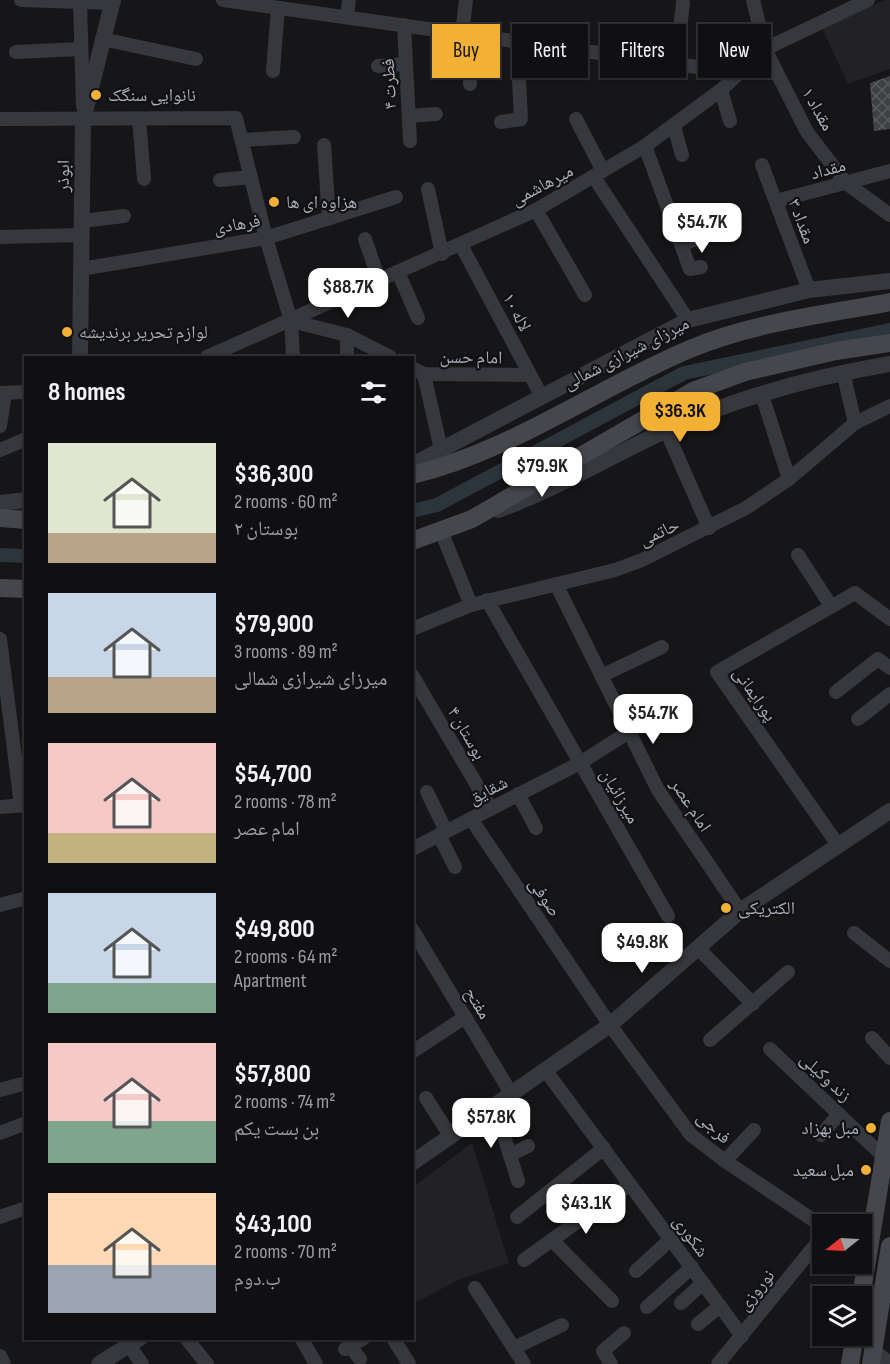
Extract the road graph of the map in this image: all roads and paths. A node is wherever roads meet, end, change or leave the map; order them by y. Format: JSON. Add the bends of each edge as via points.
{"nodes":[{"id":1,"x":21,"y":0,"type":"edge"},
{"id":2,"x":223,"y":0,"type":"edge"},
{"id":3,"x":349,"y":0,"type":"edge"},
{"id":4,"x":466,"y":0,"type":"edge"},
{"id":5,"x":753,"y":0,"type":"edge"},
{"id":6,"x":868,"y":0,"type":"edge"},
{"id":7,"x":112,"y":1,"type":"edge"},
{"id":8,"x":241,"y":1,"type":"edge"},
{"id":9,"x":80,"y":2,"type":"junction"},
{"id":10,"x":683,"y":3,"type":"dead end"},
{"id":11,"x":852,"y":4,"type":"edge"},
{"id":12,"x":278,"y":8,"type":"junction"},
{"id":13,"x":347,"y":18,"type":"junction"},
{"id":14,"x":466,"y":24,"type":"edge"},
{"id":15,"x":681,"y":24,"type":"edge"},
{"id":16,"x":759,"y":24,"type":"edge"},
{"id":17,"x":404,"y":26,"type":"junction"},
{"id":18,"x":432,"y":30,"type":"edge"},
{"id":19,"x":102,"y":39,"type":"junction"},
{"id":20,"x":771,"y":47,"type":"edge"},
{"id":21,"x":81,"y":49,"type":"junction"},
{"id":22,"x":16,"y":52,"type":"dead end"},
{"id":23,"x":196,"y":59,"type":"dead end"},
{"id":24,"x":771,"y":62,"type":"edge"},
{"id":25,"x":406,"y":64,"type":"junction"},
{"id":26,"x":378,"y":66,"type":"dead end"},
{"id":27,"x":273,"y":70,"type":"dead end"},
{"id":28,"x":470,"y":78,"type":"edge"},
{"id":29,"x":519,"y":78,"type":"edge"},
{"id":30,"x":734,"y":78,"type":"edge"},
{"id":31,"x":470,"y":84,"type":"dead end"},
{"id":32,"x":721,"y":90,"type":"junction"},
{"id":33,"x":436,"y":114,"type":"dead end"},
{"id":34,"x":409,"y":116,"type":"junction"},
{"id":35,"x":0,"y":119,"type":"edge"},
{"id":36,"x":139,"y":119,"type":"junction"},
{"id":37,"x":576,"y":119,"type":"dead end"},
{"id":38,"x":83,"y":120,"type":"junction"},
{"id":39,"x":730,"y":121,"type":"dead end"},
{"id":40,"x":501,"y":122,"type":"dead end"},
{"id":41,"x":674,"y":126,"type":"junction"},
{"id":42,"x":294,"y":137,"type":"dead end"},
{"id":43,"x":242,"y":140,"type":"junction"},
{"id":44,"x":411,"y":141,"type":"dead end"},
{"id":45,"x":324,"y":145,"type":"dead end"},
{"id":46,"x":645,"y":146,"type":"junction"},
{"id":47,"x":682,"y":155,"type":"dead end"},
{"id":48,"x":762,"y":165,"type":"dead end"},
{"id":49,"x":890,"y":171,"type":"edge"},
{"id":50,"x":598,"y":174,"type":"junction"},
{"id":51,"x":250,"y":177,"type":"junction"},
{"id":52,"x":144,"y":179,"type":"dead end"},
{"id":53,"x":220,"y":180,"type":"dead end"},
{"id":54,"x":846,"y":183,"type":"junction"},
{"id":55,"x":428,"y":189,"type":"dead end"},
{"id":56,"x":396,"y":197,"type":"dead end"},
{"id":57,"x":776,"y":201,"type":"junction"},
{"id":58,"x":536,"y":210,"type":"junction"},
{"id":59,"x":699,"y":214,"type":"dead end"},
{"id":60,"x":890,"y":215,"type":"edge"},
{"id":61,"x":124,"y":216,"type":"dead end"},
{"id":62,"x":328,"y":219,"type":"junction"},
{"id":63,"x":673,"y":223,"type":"junction"},
{"id":64,"x":81,"y":228,"type":"junction"},
{"id":65,"x":714,"y":234,"type":"dead end"},
{"id":66,"x":0,"y":237,"type":"edge"},
{"id":67,"x":266,"y":238,"type":"junction"},
{"id":68,"x":365,"y":238,"type":"dead end"},
{"id":69,"x":461,"y":244,"type":"junction"},
{"id":70,"x":681,"y":244,"type":"junction"},
{"id":71,"x":442,"y":254,"type":"junction"},
{"id":72,"x":701,"y":267,"type":"dead end"},
{"id":73,"x":81,"y":269,"type":"junction"},
{"id":74,"x":398,"y":272,"type":"junction"},
{"id":75,"x":379,"y":280,"type":"junction"},
{"id":76,"x":890,"y":281,"type":"edge"},
{"id":77,"x":809,"y":290,"type":"junction"},
{"id":78,"x":585,"y":295,"type":"dead end"},
{"id":79,"x":882,"y":304,"type":"edge"},
{"id":80,"x":418,"y":318,"type":"dead end"},
{"id":81,"x":688,"y":320,"type":"junction"},
{"id":82,"x":291,"y":321,"type":"junction"},
{"id":83,"x":347,"y":335,"type":"junction"},
{"id":84,"x":885,"y":343,"type":"edge"},
{"id":85,"x":225,"y":353,"type":"edge"},
{"id":86,"x":80,"y":356,"type":"edge"},
{"id":87,"x":293,"y":356,"type":"edge"},
{"id":88,"x":347,"y":356,"type":"edge"},
{"id":89,"x":388,"y":356,"type":"edge"},
{"id":90,"x":890,"y":364,"type":"edge"},
{"id":91,"x":418,"y":371,"type":"edge"},
{"id":92,"x":843,"y":372,"type":"junction"},
{"id":93,"x":530,"y":375,"type":"junction"},
{"id":94,"x":24,"y":392,"type":"edge"},
{"id":95,"x":2,"y":393,"type":"edge"},
{"id":96,"x":762,"y":395,"type":"junction"},
{"id":97,"x":542,"y":397,"type":"junction"},
{"id":98,"x":890,"y":406,"type":"edge"},
{"id":99,"x":855,"y":423,"type":"junction"},
{"id":100,"x":0,"y":426,"type":"edge"},
{"id":101,"x":666,"y":430,"type":"junction"},
{"id":102,"x":24,"y":440,"type":"edge"},
{"id":103,"x":0,"y":450,"type":"edge"},
{"id":104,"x":441,"y":450,"type":"junction"},
{"id":105,"x":414,"y":464,"type":"edge"},
{"id":106,"x":414,"y":475,"type":"edge"},
{"id":107,"x":789,"y":479,"type":"junction"},
{"id":108,"x":24,"y":500,"type":"edge"},
{"id":109,"x":0,"y":503,"type":"edge"},
{"id":110,"x":0,"y":518,"type":"edge"},
{"id":111,"x":472,"y":519,"type":"junction"},
{"id":112,"x":24,"y":520,"type":"edge"},
{"id":113,"x":709,"y":528,"type":"junction"},
{"id":114,"x":441,"y":531,"type":"junction"},
{"id":115,"x":414,"y":540,"type":"edge"},
{"id":116,"x":798,"y":555,"type":"dead end"},
{"id":117,"x":556,"y":584,"type":"junction"},
{"id":118,"x":0,"y":588,"type":"edge"},
{"id":119,"x":24,"y":589,"type":"edge"},
{"id":120,"x":487,"y":600,"type":"junction"},
{"id":121,"x":471,"y":605,"type":"junction"},
{"id":122,"x":831,"y":606,"type":"junction"},
{"id":123,"x":890,"y":620,"type":"edge"},
{"id":124,"x":414,"y":628,"type":"edge"},
{"id":125,"x":0,"y":639,"type":"edge"},
{"id":126,"x":662,"y":647,"type":"dead end"},
{"id":127,"x":890,"y":668,"type":"edge"},
{"id":128,"x":601,"y":676,"type":"junction"},
{"id":129,"x":414,"y":678,"type":"edge"},
{"id":130,"x":836,"y":692,"type":"dead end"},
{"id":131,"x":890,"y":694,"type":"edge"},
{"id":132,"x":858,"y":719,"type":"dead end"},
{"id":133,"x":629,"y":732,"type":"junction"},
{"id":134,"x":580,"y":763,"type":"junction"},
{"id":135,"x":427,"y":792,"type":"dead end"},
{"id":136,"x":518,"y":794,"type":"junction"},
{"id":137,"x":23,"y":805,"type":"edge"},
{"id":138,"x":0,"y":807,"type":"edge"},
{"id":139,"x":490,"y":809,"type":"junction"},
{"id":140,"x":890,"y":812,"type":"edge"},
{"id":141,"x":471,"y":819,"type":"junction"},
{"id":142,"x":536,"y":828,"type":"dead end"},
{"id":143,"x":442,"y":833,"type":"junction"},
{"id":144,"x":838,"y":845,"type":"junction"},
{"id":145,"x":414,"y":848,"type":"edge"},
{"id":146,"x":455,"y":867,"type":"dead end"},
{"id":147,"x":24,"y":899,"type":"edge"},
{"id":148,"x":0,"y":905,"type":"edge"},
{"id":149,"x":740,"y":912,"type":"junction"},
{"id":150,"x":668,"y":916,"type":"dead end"},
{"id":151,"x":854,"y":933,"type":"dead end"},
{"id":152,"x":414,"y":936,"type":"edge"},
{"id":153,"x":698,"y":948,"type":"junction"},
{"id":154,"x":890,"y":961,"type":"edge"},
{"id":155,"x":788,"y":972,"type":"dead end"},
{"id":156,"x":753,"y":1004,"type":"junction"},
{"id":157,"x":465,"y":1017,"type":"junction"},
{"id":158,"x":610,"y":1025,"type":"junction"},
{"id":159,"x":872,"y":1038,"type":"dead end"},
{"id":160,"x":711,"y":1041,"type":"dead end"},
{"id":161,"x":770,"y":1049,"type":"dead end"},
{"id":162,"x":414,"y":1051,"type":"edge"},
{"id":163,"x":890,"y":1058,"type":"edge"},
{"id":164,"x":546,"y":1071,"type":"junction"},
{"id":165,"x":24,"y":1084,"type":"edge"},
{"id":166,"x":0,"y":1090,"type":"edge"},
{"id":167,"x":512,"y":1095,"type":"junction"},
{"id":168,"x":426,"y":1098,"type":"dead end"},
{"id":169,"x":495,"y":1107,"type":"junction"},
{"id":170,"x":839,"y":1114,"type":"junction"},
{"id":171,"x":890,"y":1120,"type":"edge"},
{"id":172,"x":24,"y":1124,"type":"edge"},
{"id":173,"x":754,"y":1130,"type":"dead end"},
{"id":174,"x":0,"y":1133,"type":"edge"},
{"id":175,"x":821,"y":1135,"type":"dead end"},
{"id":176,"x":451,"y":1137,"type":"junction"},
{"id":177,"x":528,"y":1146,"type":"dead end"},
{"id":178,"x":604,"y":1149,"type":"junction"},
{"id":179,"x":510,"y":1155,"type":"junction"},
{"id":180,"x":884,"y":1157,"type":"junction"},
{"id":181,"x":725,"y":1161,"type":"junction"},
{"id":182,"x":414,"y":1162,"type":"edge"},
{"id":183,"x":518,"y":1181,"type":"dead end"},
{"id":184,"x":630,"y":1184,"type":"junction"},
{"id":185,"x":24,"y":1212,"type":"edge"},
{"id":186,"x":0,"y":1217,"type":"edge"},
{"id":187,"x":517,"y":1217,"type":"dead end"},
{"id":188,"x":872,"y":1218,"type":"edge"},
{"id":189,"x":812,"y":1219,"type":"edge"},
{"id":190,"x":671,"y":1239,"type":"junction"},
{"id":191,"x":552,"y":1240,"type":"junction"},
{"id":192,"x":890,"y":1246,"type":"edge"},
{"id":193,"x":812,"y":1249,"type":"edge"},
{"id":194,"x":524,"y":1260,"type":"dead end"},
{"id":195,"x":692,"y":1267,"type":"junction"},
{"id":196,"x":643,"y":1270,"type":"dead end"},
{"id":197,"x":703,"y":1283,"type":"junction"},
{"id":198,"x":887,"y":1284,"type":"edge"},
{"id":199,"x":475,"y":1288,"type":"dead end"},
{"id":200,"x":612,"y":1301,"type":"dead end"},
{"id":201,"x":681,"y":1303,"type":"dead end"},
{"id":202,"x":720,"y":1306,"type":"junction"},
{"id":203,"x":647,"y":1307,"type":"dead end"},
{"id":204,"x":698,"y":1324,"type":"dead end"},
{"id":205,"x":562,"y":1325,"type":"dead end"},
{"id":206,"x":624,"y":1333,"type":"dead end"},
{"id":207,"x":742,"y":1336,"type":"junction"},
{"id":208,"x":188,"y":1340,"type":"edge"},
{"id":209,"x":302,"y":1340,"type":"edge"},
{"id":210,"x":394,"y":1340,"type":"edge"},
{"id":211,"x":134,"y":1342,"type":"edge"},
{"id":212,"x":354,"y":1343,"type":"edge"},
{"id":213,"x":853,"y":1346,"type":"edge"},
{"id":214,"x":514,"y":1348,"type":"junction"},
{"id":215,"x":0,"y":1356,"type":"edge"},
{"id":216,"x":872,"y":1357,"type":"edge"},
{"id":217,"x":360,"y":1359,"type":"dead end"},
{"id":218,"x":890,"y":1363,"type":"edge"},
{"id":219,"x":4,"y":1364,"type":"edge"},
{"id":220,"x":99,"y":1364,"type":"edge"},
{"id":221,"x":142,"y":1364,"type":"edge"},
{"id":222,"x":207,"y":1364,"type":"edge"},
{"id":223,"x":316,"y":1364,"type":"edge"},
{"id":224,"x":409,"y":1364,"type":"edge"},
{"id":225,"x":525,"y":1364,"type":"edge"},
{"id":226,"x":611,"y":1364,"type":"edge"},
{"id":227,"x":718,"y":1364,"type":"edge"},
{"id":228,"x":850,"y":1364,"type":"edge"}],
"edges":[{"from":1,"to":9,"type":"street"},
{"from":2,"to":8,"type":"street"},
{"from":3,"to":13,"type":"street"},
{"from":4,"to":14,"type":"street"},
{"from":5,"to":16,"type":"street","name":"مقداد ۱"},
{"from":6,"to":11,"type":"street","name":"میرهاشمی"},
{"from":7,"to":9,"type":"street"},
{"from":7,"to":19,"type":"street","name":"ابوذر"},
{"from":8,"to":12,"type":"street"},
{"from":9,"to":21,"type":"street"},
{"from":10,"to":15,"type":"street"},
{"from":11,"to":20,"type":"street","name":"میرهاشمی"},
{"from":12,"to":13,"type":"street"},
{"from":12,"to":27,"type":"street"},
{"from":13,"to":17,"type":"street"},
{"from":17,"to":18,"type":"street"},
{"from":17,"to":25,"type":"street","name":"فطرت ۴"},
{"from":19,"to":23,"type":"street"},
{"from":19,"to":38,"type":"street","name":"ابوذر"},
{"from":21,"to":22,"type":"street"},
{"from":21,"to":38,"type":"street"},
{"from":24,"to":54,"type":"street","name":"مقداد ۱","via":[[807,132]]},
{"from":25,"to":26,"type":"street"},
{"from":25,"to":34,"type":"street","name":"فطرت ۴"},
{"from":28,"to":31,"type":"street"},
{"from":29,"to":40,"type":"street","via":[[521,119]]},
{"from":30,"to":32,"type":"street","name":"میرهاشمی"},
{"from":32,"to":39,"type":"street"},
{"from":32,"to":41,"type":"street","name":"میرهاشمی"},
{"from":33,"to":34,"type":"street"},
{"from":34,"to":44,"type":"street","name":"فطرت ۴"},
{"from":35,"to":38,"type":"street"},
{"from":36,"to":38,"type":"street"},
{"from":36,"to":43,"type":"street","via":[[236,118]]},
{"from":36,"to":52,"type":"street"},
{"from":37,"to":50,"type":"street"},
{"from":38,"to":64,"type":"street","name":"ابوذر"},
{"from":41,"to":46,"type":"street","name":"میرهاشمی"},
{"from":41,"to":47,"type":"street"},
{"from":42,"to":43,"type":"street"},
{"from":43,"to":51,"type":"street"},
{"from":45,"to":62,"type":"street"},
{"from":46,"to":50,"type":"street","name":"میرهاشمی"},
{"from":46,"to":63,"type":"street"},
{"from":48,"to":57,"type":"street","name":"مقداد ۳"},
{"from":49,"to":54,"type":"street","name":"مقداد"},
{"from":50,"to":58,"type":"street","name":"میرهاشمی"},
{"from":50,"to":81,"type":"street"},
{"from":51,"to":53,"type":"street"},
{"from":51,"to":67,"type":"street"},
{"from":54,"to":57,"type":"street","name":"مقداد"},
{"from":54,"to":60,"type":"street","name":"مقداد ۱"},
{"from":55,"to":71,"type":"street"},
{"from":56,"to":62,"type":"street","name":"فرهادی"},
{"from":57,"to":77,"type":"street","name":"مقداد ۳"},
{"from":58,"to":69,"type":"street","name":"میرهاشمی"},
{"from":58,"to":78,"type":"street"},
{"from":59,"to":63,"type":"street"},
{"from":61,"to":64,"type":"street"},
{"from":62,"to":67,"type":"street","name":"فرهادی"},
{"from":63,"to":70,"type":"street"},
{"from":64,"to":66,"type":"street"},
{"from":64,"to":73,"type":"street","name":"ابوذر"},
{"from":65,"to":70,"type":"street"},
{"from":67,"to":73,"type":"street","name":"فرهادی"},
{"from":67,"to":82,"type":"street"},
{"from":68,"to":75,"type":"street"},
{"from":69,"to":71,"type":"street","name":"میرهاشمی"},
{"from":69,"to":93,"type":"street","name":"لاله ۱۰"},
{"from":70,"to":72,"type":"street","via":[[690,269]]},
{"from":71,"to":74,"type":"street","name":"میرهاشمی"},
{"from":73,"to":86,"type":"street","name":"ابوذر"},
{"from":74,"to":75,"type":"street","name":"میرهاشمی"},
{"from":74,"to":80,"type":"street"},
{"from":75,"to":82,"type":"street","name":"میرهاشمی"},
{"from":76,"to":77,"type":"street","name":"میرزای شیرازی شمالی"},
{"from":77,"to":81,"type":"street","name":"میرزای شیرازی شمالی"},
{"from":79,"to":106,"type":"main road","name":"میرزای شیرازی شمالی","via":[[747,329],[690,349],[506,441]]},
{"from":81,"to":97,"type":"street","name":"میرزای شیرازی شمالی"},
{"from":82,"to":83,"type":"street"},
{"from":82,"to":85,"type":"street","name":"میرهاشمی"},
{"from":82,"to":87,"type":"street"},
{"from":83,"to":88,"type":"street"},
{"from":83,"to":89,"type":"street"},
{"from":84,"to":111,"type":"main road","via":[[745,372],[693,391]]},
{"from":90,"to":92,"type":"street"},
{"from":91,"to":93,"type":"street","name":"امام حسن"},
{"from":91,"to":104,"type":"street"},
{"from":92,"to":96,"type":"street"},
{"from":92,"to":99,"type":"street"},
{"from":93,"to":97,"type":"street","name":"لاله ۱۰"},
{"from":94,"to":95,"type":"street"},
{"from":95,"to":100,"type":"street"},
{"from":96,"to":101,"type":"street"},
{"from":96,"to":107,"type":"street"},
{"from":97,"to":104,"type":"street","name":"میرزای شیرازی شمالی"},
{"from":98,"to":99,"type":"street","name":"حاتمی"},
{"from":99,"to":107,"type":"street","name":"حاتمی"},
{"from":101,"to":111,"type":"street","via":[[532,498]]},
{"from":101,"to":113,"type":"street"},
{"from":102,"to":103,"type":"street"},
{"from":104,"to":105,"type":"street","name":"میرزای شیرازی شمالی"},
{"from":107,"to":113,"type":"street","name":"حاتمی"},
{"from":108,"to":109,"type":"street"},
{"from":110,"to":112,"type":"main road"},
{"from":111,"to":114,"type":"main road"},
{"from":113,"to":117,"type":"street","name":"حاتمی","via":[[642,560]]},
{"from":114,"to":115,"type":"main road"},
{"from":114,"to":121,"type":"street"},
{"from":116,"to":122,"type":"street"},
{"from":117,"to":120,"type":"street","name":"حاتمی"},
{"from":117,"to":128,"type":"street","name":"امام عصر"},
{"from":118,"to":119,"type":"main road"},
{"from":120,"to":121,"type":"street","name":"حاتمی"},
{"from":120,"to":134,"type":"street","name":"میرزائیان"},
{"from":121,"to":124,"type":"street","name":"حاتمی"},
{"from":122,"to":123,"type":"street","name":"پورایمانی","via":[[855,593]]},
{"from":122,"to":144,"type":"street","name":"پورایمانی","via":[[717,672]]},
{"from":125,"to":137,"type":"street"},
{"from":126,"to":128,"type":"street"},
{"from":127,"to":130,"type":"street","via":[[878,659]]},
{"from":128,"to":133,"type":"street","name":"امام عصر"},
{"from":129,"to":139,"type":"street","name":"بوستان ۴"},
{"from":131,"to":132,"type":"street"},
{"from":133,"to":134,"type":"street","name":"شقایق"},
{"from":133,"to":149,"type":"street","name":"امام عصر","via":[[658,790]]},
{"from":134,"to":136,"type":"street","name":"شقایق"},
{"from":134,"to":150,"type":"street","name":"میرزائیان"},
{"from":135,"to":143,"type":"street"},
{"from":136,"to":139,"type":"street","name":"شقایق"},
{"from":136,"to":142,"type":"street"},
{"from":137,"to":138,"type":"street"},
{"from":139,"to":141,"type":"street","name":"شقایق"},
{"from":140,"to":144,"type":"street"},
{"from":141,"to":143,"type":"street","name":"شقایق"},
{"from":141,"to":158,"type":"street","name":"صوفی"},
{"from":143,"to":145,"type":"street","name":"شقایق"},
{"from":143,"to":146,"type":"street"},
{"from":144,"to":149,"type":"street"},
{"from":147,"to":148,"type":"street"},
{"from":149,"to":153,"type":"street"},
{"from":151,"to":154,"type":"street"},
{"from":152,"to":157,"type":"street","name":"مفتح"},
{"from":153,"to":156,"type":"street"},
{"from":153,"to":158,"type":"street"},
{"from":155,"to":156,"type":"street"},
{"from":156,"to":160,"type":"street"},
{"from":157,"to":162,"type":"street"},
{"from":157,"to":167,"type":"street","name":"مفتح"},
{"from":158,"to":164,"type":"street"},
{"from":158,"to":181,"type":"street","name":"فرجی","via":[[691,1135]]},
{"from":159,"to":163,"type":"street"},
{"from":161,"to":170,"type":"street","name":"زند وکیلی"},
{"from":164,"to":167,"type":"street"},
{"from":164,"to":178,"type":"street","name":"شکوری"},
{"from":165,"to":166,"type":"street"},
{"from":167,"to":169,"type":"street"},
{"from":168,"to":176,"type":"street"},
{"from":169,"to":176,"type":"street"},
{"from":169,"to":179,"type":"street"},
{"from":170,"to":175,"type":"street"},
{"from":170,"to":180,"type":"street","name":"زند وکیلی"},
{"from":171,"to":180,"type":"main road"},
{"from":172,"to":174,"type":"street"},
{"from":173,"to":181,"type":"street"},
{"from":176,"to":182,"type":"street"},
{"from":177,"to":179,"type":"street"},
{"from":178,"to":184,"type":"street","name":"شکوری"},
{"from":178,"to":187,"type":"street"},
{"from":179,"to":183,"type":"street"},
{"from":180,"to":188,"type":"main road"},
{"from":181,"to":189,"type":"street","name":"فرجی"},
{"from":184,"to":190,"type":"street","name":"شکوری"},
{"from":184,"to":191,"type":"street"},
{"from":185,"to":186,"type":"street"},
{"from":190,"to":195,"type":"street","name":"شکوری"},
{"from":190,"to":196,"type":"street"},
{"from":191,"to":194,"type":"street"},
{"from":191,"to":200,"type":"street"},
{"from":192,"to":198,"type":"main road"},
{"from":193,"to":207,"type":"street","name":"نوروزی"},
{"from":195,"to":197,"type":"street","name":"شکوری"},
{"from":195,"to":203,"type":"street"},
{"from":197,"to":201,"type":"street"},
{"from":197,"to":202,"type":"street","name":"شکوری"},
{"from":198,"to":216,"type":"main road"},
{"from":199,"to":214,"type":"street"},
{"from":202,"to":204,"type":"street"},
{"from":202,"to":207,"type":"street","name":"شکوری"},
{"from":205,"to":214,"type":"street"},
{"from":206,"to":226,"type":"street","via":[[603,1351]]},
{"from":207,"to":227,"type":"street","name":"نوروزی"},
{"from":208,"to":222,"type":"street"},
{"from":209,"to":223,"type":"street"},
{"from":210,"to":224,"type":"street"},
{"from":211,"to":220,"type":"street"},
{"from":211,"to":221,"type":"street"},
{"from":212,"to":217,"type":"street"},
{"from":213,"to":228,"type":"main road"},
{"from":214,"to":225,"type":"street"},
{"from":215,"to":219,"type":"street"},
{"from":216,"to":218,"type":"street"}]}
